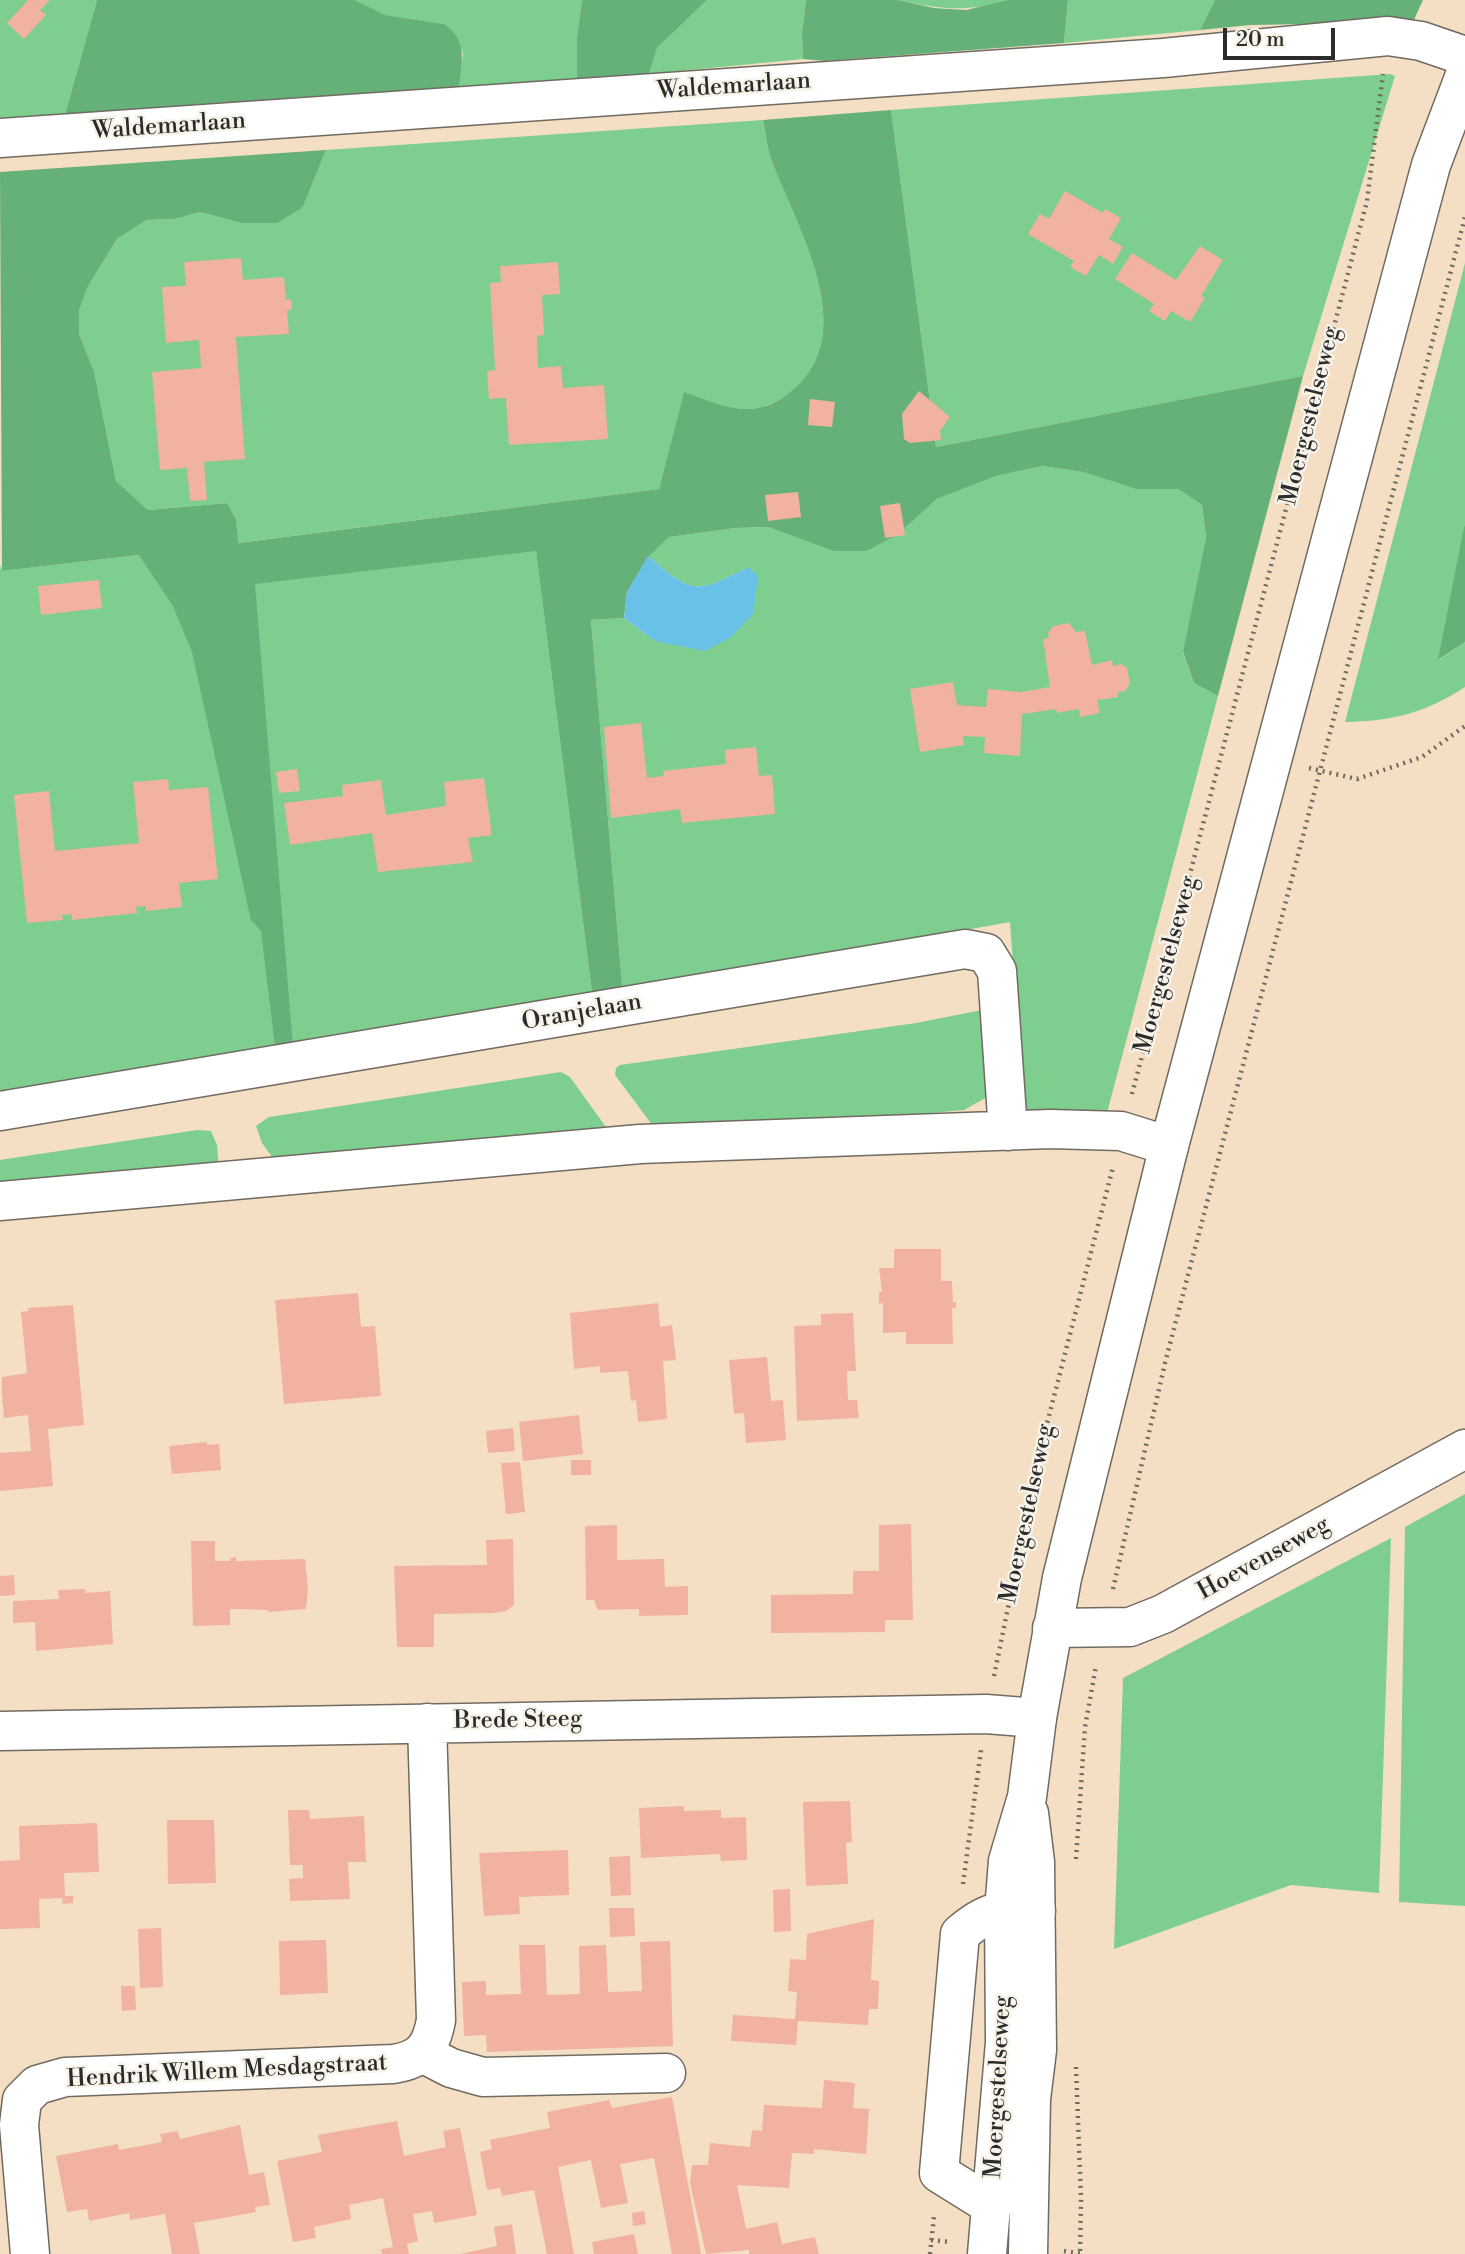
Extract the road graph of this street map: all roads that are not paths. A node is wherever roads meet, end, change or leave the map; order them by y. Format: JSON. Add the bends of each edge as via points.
{"nodes":[{"id":1,"x":1465,"y":57,"type":"edge"},
{"id":2,"x":1465,"y":75,"type":"edge"},
{"id":3,"x":0,"y":138,"type":"edge"},
{"id":4,"x":0,"y":1111,"type":"edge"},
{"id":5,"x":1008,"y":1131,"type":"junction"},
{"id":6,"x":1169,"y":1146,"type":"junction"},
{"id":7,"x":0,"y":1201,"type":"edge"},
{"id":8,"x":1465,"y":1449,"type":"edge"},
{"id":9,"x":1052,"y":1628,"type":"junction"},
{"id":10,"x":1037,"y":1718,"type":"junction"},
{"id":11,"x":427,"y":1723,"type":"junction"},
{"id":12,"x":0,"y":1731,"type":"edge"},
{"id":13,"x":1020,"y":1911,"type":"junction"},
{"id":14,"x":424,"y":2054,"type":"junction"},
{"id":15,"x":666,"y":2073,"type":"dead end"},
{"id":16,"x":992,"y":2206,"type":"junction"},
{"id":17,"x":30,"y":2254,"type":"edge"},
{"id":18,"x":987,"y":2254,"type":"edge"},
{"id":19,"x":1028,"y":2254,"type":"edge"}],
"edges":[{"from":1,"to":3,"type":"street","name":"Waldemarlaan","via":[[1421,41],[1388,36],[1149,59]]},
{"from":2,"to":6,"type":"street","name":"Moergestelseweg","via":[[1430,165]]},
{"from":4,"to":5,"type":"street","name":"Oranjelaan","via":[[965,949],[986,953],[997,971]]},
{"from":5,"to":6,"type":"street","via":[[1122,1131]]},
{"from":5,"to":7,"type":"street","via":[[639,1144]]},
{"from":6,"to":9,"type":"street","name":"Moergestelseweg","via":[[1090,1455]]},
{"from":8,"to":9,"type":"street","name":"Hoevenseweg","via":[[1163,1615],[1129,1627]]},
{"from":9,"to":10,"type":"street","name":"Moergestelseweg"},
{"from":10,"to":11,"type":"street","name":"Brede Steeg","via":[[986,1714]]},
{"from":10,"to":13,"type":"street","name":"Moergestelseweg","via":[[1027,1797],[1008,1861]]},
{"from":11,"to":12,"type":"street","name":"Brede Steeg"},
{"from":11,"to":14,"type":"street","via":[[436,2020]]},
{"from":13,"to":16,"type":"street","name":"Moergestelseweg"},
{"from":13,"to":16,"type":"street","via":[[982,1915],[960,1934],[939,2173]]},
{"from":13,"to":19,"type":"street","name":"Moergestelseweg","via":[[1037,2050],[1031,2099]]},
{"from":14,"to":15,"type":"street","via":[[483,2077]]},
{"from":14,"to":17,"type":"street","name":"Hendrik Willem Mesdagstraat","via":[[411,2062],[393,2064],[65,2077],[37,2085],[22,2101],[19,2125]]},
{"from":16,"to":18,"type":"street","name":"Moergestelseweg"}]}
